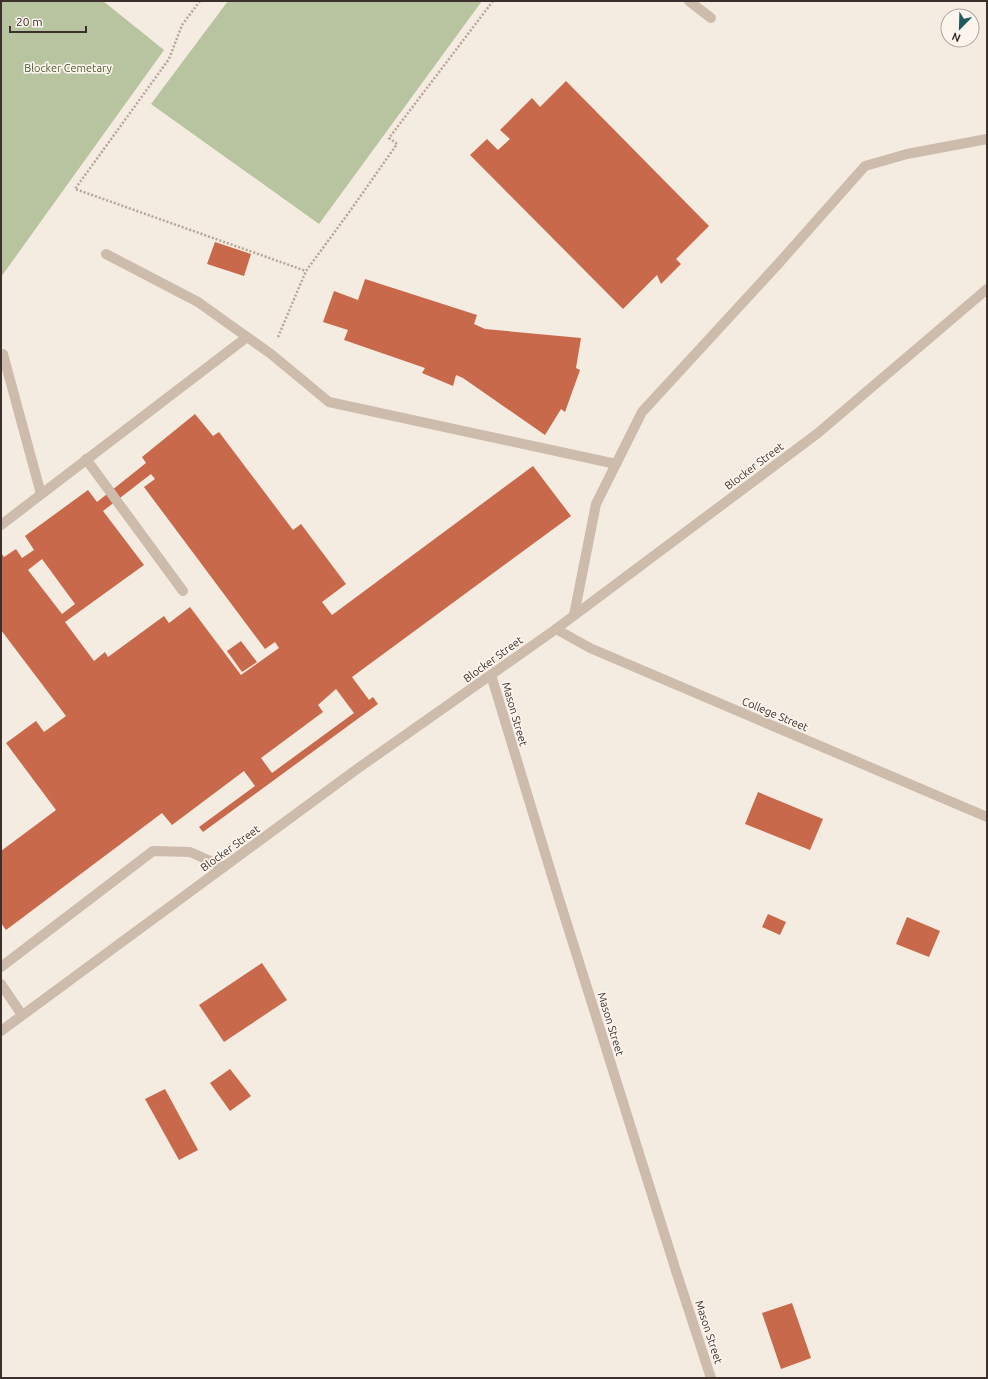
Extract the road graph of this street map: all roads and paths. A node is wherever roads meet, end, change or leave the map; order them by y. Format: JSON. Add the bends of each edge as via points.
{"nodes":[{"id":1,"x":200,"y":1,"type":"edge"},
{"id":2,"x":493,"y":1,"type":"edge"},
{"id":3,"x":688,"y":1,"type":"edge"},
{"id":4,"x":711,"y":18,"type":"dead end"},
{"id":5,"x":987,"y":139,"type":"edge"},
{"id":6,"x":106,"y":254,"type":"dead end"},
{"id":7,"x":306,"y":271,"type":"junction"},
{"id":8,"x":987,"y":289,"type":"edge"},
{"id":9,"x":246,"y":337,"type":"junction"},
{"id":10,"x":3,"y":354,"type":"dead end"},
{"id":11,"x":271,"y":354,"type":"junction"},
{"id":12,"x":86,"y":459,"type":"junction"},
{"id":13,"x":616,"y":464,"type":"junction"},
{"id":14,"x":41,"y":494,"type":"junction"},
{"id":15,"x":1,"y":524,"type":"edge"},
{"id":16,"x":183,"y":590,"type":"dead end"},
{"id":17,"x":574,"y":615,"type":"junction"},
{"id":18,"x":556,"y":629,"type":"junction"},
{"id":19,"x":492,"y":675,"type":"junction"},
{"id":20,"x":987,"y":817,"type":"edge"},
{"id":21,"x":224,"y":867,"type":"junction"},
{"id":22,"x":1,"y":968,"type":"edge"},
{"id":23,"x":1,"y":984,"type":"edge"},
{"id":24,"x":22,"y":1015,"type":"junction"},
{"id":25,"x":1,"y":1031,"type":"edge"},
{"id":26,"x":711,"y":1378,"type":"edge"}],
"edges":[{"from":1,"to":7,"type":"path","via":[[182,25],[168,59],[75,189]]},
{"from":2,"to":7,"type":"path","via":[[389,138],[397,144]]},
{"from":3,"to":4,"type":"street"},
{"from":5,"to":13,"type":"street","via":[[907,154],[865,166],[642,412]]},
{"from":6,"to":9,"type":"street","via":[[198,302]]},
{"from":7,"to":11,"type":"path"},
{"from":8,"to":17,"type":"street","name":"Blocker Street","via":[[818,433]]},
{"from":9,"to":11,"type":"street"},
{"from":9,"to":12,"type":"street"},
{"from":10,"to":14,"type":"street"},
{"from":11,"to":13,"type":"street","via":[[329,402]]},
{"from":12,"to":14,"type":"street"},
{"from":12,"to":16,"type":"street"},
{"from":13,"to":17,"type":"street","via":[[596,504]]},
{"from":14,"to":15,"type":"street"},
{"from":17,"to":18,"type":"street","name":"Blocker Street"},
{"from":18,"to":19,"type":"street","name":"Blocker Street"},
{"from":18,"to":20,"type":"street","name":"College Street","via":[[590,648]]},
{"from":19,"to":21,"type":"street","name":"Blocker Street"},
{"from":19,"to":26,"type":"street","name":"Mason Street","via":[[558,896]]},
{"from":21,"to":22,"type":"street","via":[[190,852],[153,851]]},
{"from":21,"to":24,"type":"street","name":"Blocker Street"},
{"from":23,"to":24,"type":"street"},
{"from":24,"to":25,"type":"street","name":"Blocker Street"}]}
